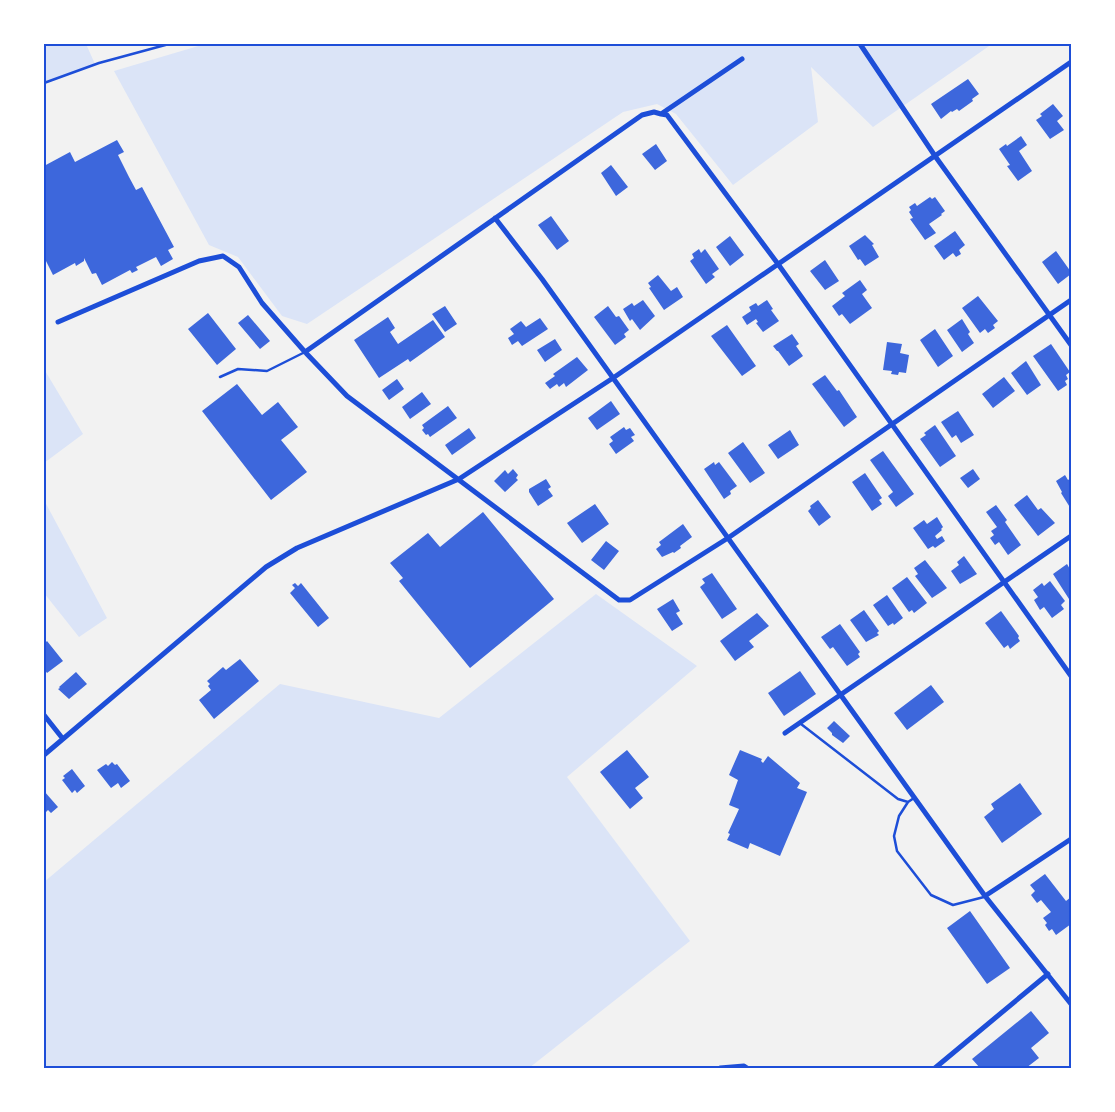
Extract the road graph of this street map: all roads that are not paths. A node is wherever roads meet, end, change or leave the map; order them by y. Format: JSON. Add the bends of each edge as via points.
{"nodes":[{"id":1,"x":860,"y":44,"type":"edge"},
{"id":2,"x":742,"y":59,"type":"dead end"},
{"id":3,"x":1071,"y":62,"type":"edge"},
{"id":4,"x":661,"y":114,"type":"junction"},
{"id":5,"x":935,"y":156,"type":"junction"},
{"id":6,"x":495,"y":218,"type":"junction"},
{"id":7,"x":778,"y":264,"type":"junction"},
{"id":8,"x":1071,"y":300,"type":"edge"},
{"id":9,"x":1050,"y":315,"type":"junction"},
{"id":10,"x":58,"y":322,"type":"dead end"},
{"id":11,"x":1071,"y":345,"type":"edge"},
{"id":12,"x":304,"y":352,"type":"junction"},
{"id":13,"x":220,"y":377,"type":"dead end"},
{"id":14,"x":613,"y":378,"type":"junction"},
{"id":15,"x":892,"y":424,"type":"junction"},
{"id":16,"x":459,"y":479,"type":"junction"},
{"id":17,"x":1071,"y":536,"type":"edge"},
{"id":18,"x":728,"y":538,"type":"junction"},
{"id":19,"x":1004,"y":582,"type":"junction"},
{"id":20,"x":1071,"y":676,"type":"edge"},
{"id":21,"x":841,"y":695,"type":"junction"},
{"id":22,"x":44,"y":715,"type":"edge"},
{"id":23,"x":800,"y":723,"type":"junction"},
{"id":24,"x":786,"y":733,"type":"dead end"},
{"id":25,"x":63,"y":739,"type":"junction"},
{"id":26,"x":44,"y":755,"type":"edge"},
{"id":27,"x":914,"y":798,"type":"junction"},
{"id":28,"x":908,"y":802,"type":"junction"},
{"id":29,"x":1071,"y":839,"type":"edge"},
{"id":30,"x":986,"y":896,"type":"junction"},
{"id":31,"x":1048,"y":974,"type":"junction"},
{"id":32,"x":1071,"y":1004,"type":"edge"},
{"id":33,"x":720,"y":1068,"type":"edge"},
{"id":34,"x":747,"y":1068,"type":"edge"},
{"id":35,"x":935,"y":1068,"type":"edge"}],
"edges":[{"from":1,"to":5,"type":"street"},
{"from":2,"to":4,"type":"street"},
{"from":3,"to":5,"type":"street"},
{"from":4,"to":6,"type":"street","via":[[642,115]]},
{"from":4,"to":7,"type":"street","via":[[667,115]]},
{"from":5,"to":7,"type":"street"},
{"from":5,"to":9,"type":"street"},
{"from":6,"to":12,"type":"street"},
{"from":6,"to":14,"type":"street"},
{"from":7,"to":14,"type":"street"},
{"from":7,"to":15,"type":"street"},
{"from":8,"to":9,"type":"street"},
{"from":9,"to":11,"type":"street"},
{"from":9,"to":15,"type":"street"},
{"from":10,"to":12,"type":"street","via":[[199,261],[223,256],[239,267],[262,303]]},
{"from":12,"to":13,"type":"lane","via":[[267,371],[238,369]]},
{"from":12,"to":16,"type":"street","via":[[347,396]]},
{"from":14,"to":16,"type":"street"},
{"from":14,"to":18,"type":"street"},
{"from":15,"to":18,"type":"street"},
{"from":15,"to":19,"type":"street"},
{"from":16,"to":18,"type":"street","via":[[619,600],[630,600]]},
{"from":16,"to":25,"type":"street","via":[[297,548],[266,567]]},
{"from":17,"to":19,"type":"street"},
{"from":18,"to":21,"type":"street"},
{"from":19,"to":20,"type":"street"},
{"from":19,"to":21,"type":"street"},
{"from":21,"to":23,"type":"street"},
{"from":21,"to":27,"type":"street"},
{"from":22,"to":25,"type":"street"},
{"from":23,"to":24,"type":"street"},
{"from":23,"to":28,"type":"lane","via":[[898,798]]},
{"from":25,"to":26,"type":"street"},
{"from":27,"to":28,"type":"lane"},
{"from":27,"to":30,"type":"street"},
{"from":28,"to":30,"type":"lane","via":[[899,816],[894,836],[897,851],[931,895],[953,905]]},
{"from":29,"to":30,"type":"street"},
{"from":30,"to":31,"type":"street"},
{"from":31,"to":32,"type":"street"},
{"from":31,"to":35,"type":"street"},
{"from":33,"to":34,"type":"street"}]}
